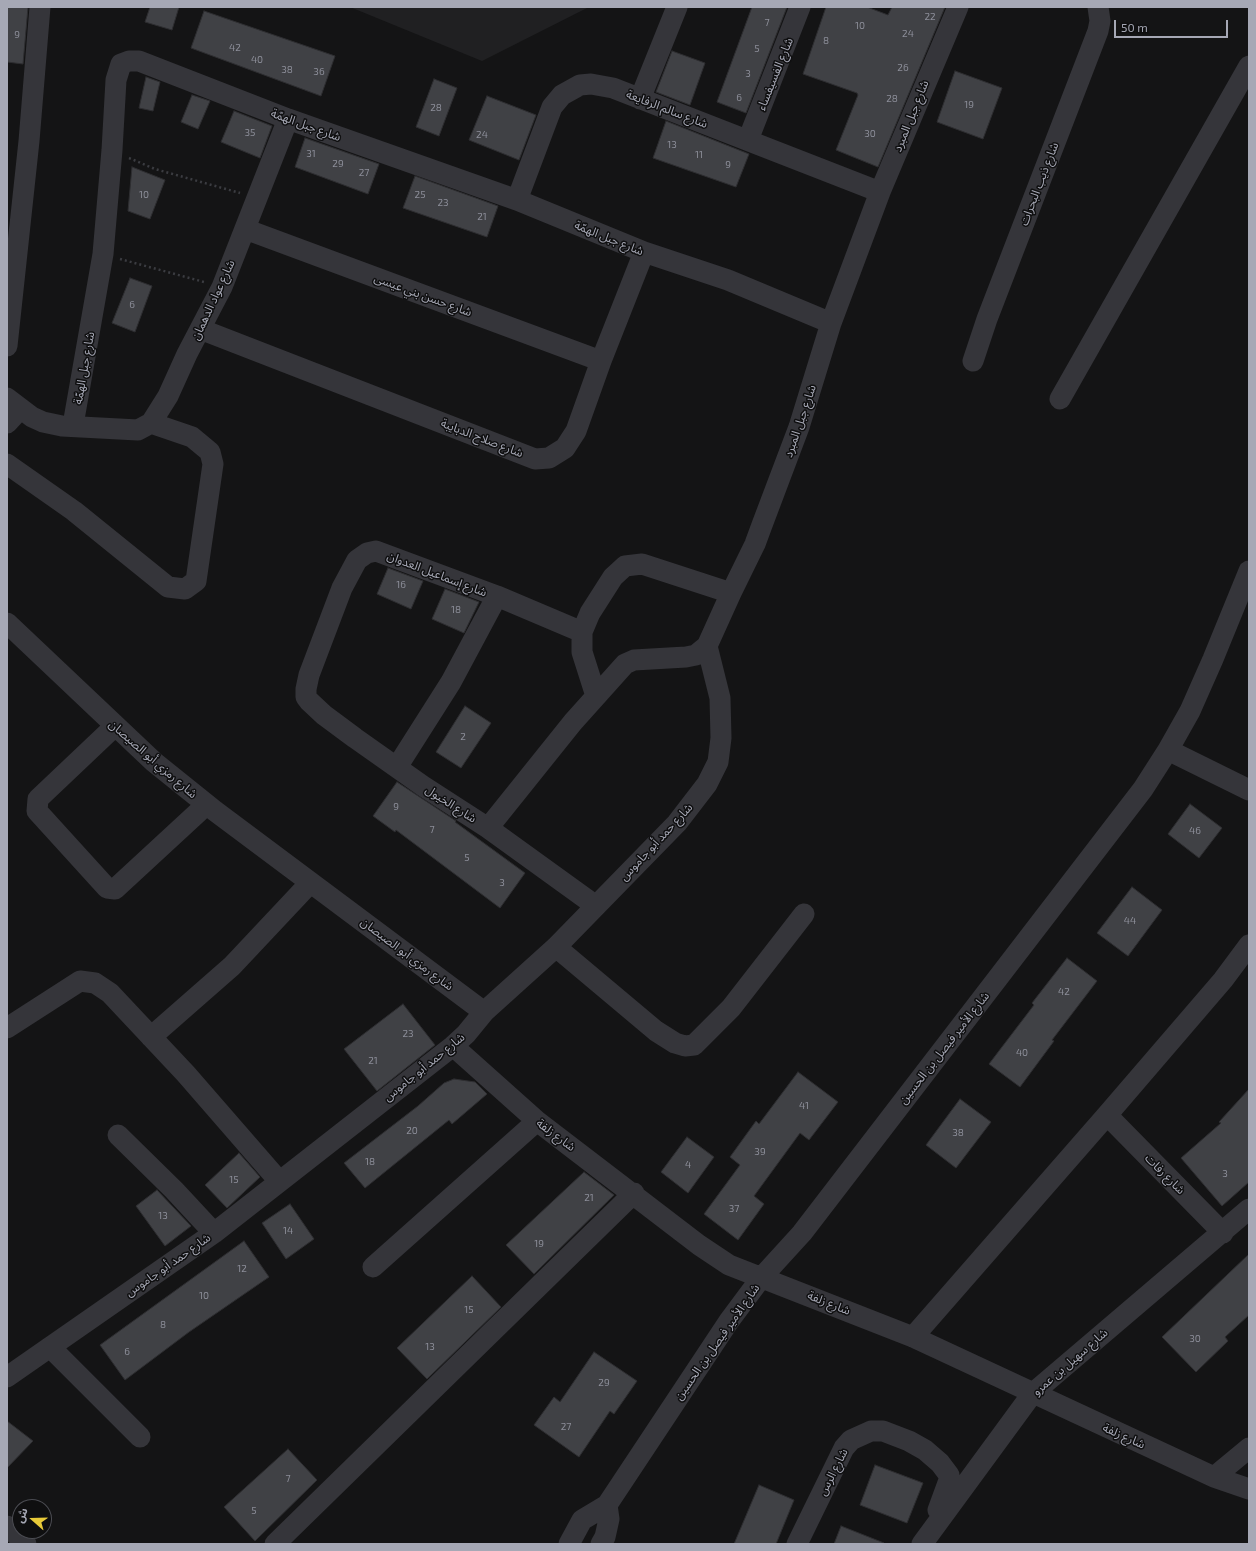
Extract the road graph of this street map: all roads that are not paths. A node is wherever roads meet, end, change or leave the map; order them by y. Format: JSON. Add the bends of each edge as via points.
{"nodes":[{"id":1,"x":40,"y":7,"type":"edge"},
{"id":2,"x":677,"y":7,"type":"edge"},
{"id":3,"x":800,"y":7,"type":"edge"},
{"id":4,"x":958,"y":7,"type":"edge"},
{"id":5,"x":1098,"y":7,"type":"edge"},
{"id":6,"x":1249,"y":66,"type":"edge"},
{"id":7,"x":640,"y":99,"type":"junction"},
{"id":8,"x":288,"y":119,"type":"junction"},
{"id":9,"x":748,"y":140,"type":"junction"},
{"id":10,"x":880,"y":192,"type":"junction"},
{"id":11,"x":517,"y":200,"type":"junction"},
{"id":12,"x":245,"y":229,"type":"junction"},
{"id":13,"x":644,"y":252,"type":"junction"},
{"id":14,"x":831,"y":323,"type":"junction"},
{"id":15,"x":200,"y":329,"type":"junction"},
{"id":16,"x":7,"y":346,"type":"edge"},
{"id":17,"x":601,"y":361,"type":"junction"},
{"id":18,"x":973,"y":361,"type":"dead end"},
{"id":19,"x":1060,"y":399,"type":"dead end"},
{"id":20,"x":11,"y":410,"type":"edge"},
{"id":21,"x":151,"y":423,"type":"junction"},
{"id":22,"x":74,"y":425,"type":"junction"},
{"id":23,"x":7,"y":464,"type":"edge"},
{"id":24,"x":1249,"y":571,"type":"edge"},
{"id":25,"x":731,"y":593,"type":"junction"},
{"id":26,"x":497,"y":596,"type":"junction"},
{"id":27,"x":7,"y":623,"type":"edge"},
{"id":28,"x":582,"y":632,"type":"junction"},
{"id":29,"x":707,"y":646,"type":"junction"},
{"id":30,"x":596,"y":696,"type":"junction"},
{"id":31,"x":308,"y":701,"type":"joint"},
{"id":32,"x":115,"y":726,"type":"junction"},
{"id":33,"x":1168,"y":750,"type":"junction"},
{"id":34,"x":397,"y":767,"type":"junction"},
{"id":35,"x":1249,"y":790,"type":"edge"},
{"id":36,"x":206,"y":805,"type":"junction"},
{"id":37,"x":488,"y":828,"type":"junction"},
{"id":38,"x":310,"y":883,"type":"junction"},
{"id":39,"x":596,"y":906,"type":"junction"},
{"id":40,"x":804,"y":914,"type":"dead end"},
{"id":41,"x":1249,"y":945,"type":"edge"},
{"id":42,"x":556,"y":947,"type":"junction"},
{"id":43,"x":484,"y":1012,"type":"junction"},
{"id":44,"x":7,"y":1028,"type":"edge"},
{"id":45,"x":151,"y":1037,"type":"junction"},
{"id":46,"x":453,"y":1046,"type":"junction"},
{"id":47,"x":1107,"y":1115,"type":"junction"},
{"id":48,"x":537,"y":1121,"type":"junction"},
{"id":49,"x":118,"y":1136,"type":"dead end"},
{"id":50,"x":279,"y":1181,"type":"junction"},
{"id":51,"x":634,"y":1193,"type":"junction"},
{"id":52,"x":1249,"y":1209,"type":"edge"},
{"id":53,"x":214,"y":1233,"type":"junction"},
{"id":54,"x":1223,"y":1233,"type":"junction"},
{"id":55,"x":373,"y":1267,"type":"dead end"},
{"id":56,"x":761,"y":1278,"type":"junction"},
{"id":57,"x":913,"y":1337,"type":"junction"},
{"id":58,"x":50,"y":1347,"type":"junction"},
{"id":59,"x":7,"y":1377,"type":"edge"},
{"id":60,"x":1032,"y":1394,"type":"junction"},
{"id":61,"x":140,"y":1437,"type":"dead end"},
{"id":62,"x":1249,"y":1448,"type":"edge"},
{"id":63,"x":1214,"y":1477,"type":"junction"},
{"id":64,"x":1249,"y":1489,"type":"edge"},
{"id":65,"x":607,"y":1506,"type":"junction"},
{"id":66,"x":7,"y":1526,"type":"edge"},
{"id":67,"x":923,"y":1543,"type":"edge"},
{"id":68,"x":26,"y":1544,"type":"edge"},
{"id":69,"x":275,"y":1544,"type":"edge"},
{"id":70,"x":569,"y":1544,"type":"edge"},
{"id":71,"x":601,"y":1544,"type":"edge"},
{"id":72,"x":797,"y":1544,"type":"edge"}],
"edges":[{"from":1,"to":16,"type":"street","via":[[29,141]]},
{"from":2,"to":7,"type":"street"},
{"from":3,"to":9,"type":"street","name":"شارع الفسيفساء"},
{"from":4,"to":10,"type":"street","name":"شارع جبل المبرد"},
{"from":5,"to":18,"type":"street","name":"شارع ذيب البحرات","via":[[1098,31]]},
{"from":6,"to":19,"type":"street"},
{"from":7,"to":9,"type":"street","name":"شارع سالم الرفايعة"},
{"from":7,"to":11,"type":"street","name":"شارع سالم الرفايعة","via":[[613,88],[591,84],[580,85],[562,95],[552,107]]},
{"from":8,"to":11,"type":"street","name":"شارع جبل الهمّة"},
{"from":8,"to":12,"type":"street","name":"شارع عواد الدهمان"},
{"from":8,"to":22,"type":"street","name":"شارع جبل الهمّة","via":[[139,61],[121,64],[117,73],[102,254]]},
{"from":9,"to":10,"type":"street","name":"شارع سالم الرفايعة"},
{"from":10,"to":14,"type":"street","name":"شارع جبل المبرد"},
{"from":11,"to":13,"type":"street","name":"شارع جبل الهمّة"},
{"from":12,"to":15,"type":"street","name":"شارع عواد الدهمان","via":[[222,287]]},
{"from":12,"to":17,"type":"street","name":"شارع حسن بني عيسى"},
{"from":13,"to":14,"type":"street","name":"شارع جبل الهمّة","via":[[728,280]]},
{"from":13,"to":17,"type":"street","name":"شارع صلاح الدبايبة"},
{"from":14,"to":25,"type":"street","name":"شارع جبل المبرد","via":[[798,427],[762,526]]},
{"from":15,"to":17,"type":"street","name":"شارع صلاح الدبايبة","via":[[535,458],[549,458],[565,448],[576,431]]},
{"from":15,"to":21,"type":"street","name":"شارع عواد الدهمان","via":[[168,396]]},
{"from":20,"to":22,"type":"street","via":[[43,422],[62,426]]},
{"from":21,"to":22,"type":"street","via":[[138,430]]},
{"from":21,"to":23,"type":"street","via":[[192,437],[210,452],[212,458],[196,581],[185,589],[168,587],[74,511]]},
{"from":24,"to":33,"type":"street","name":"شارع الأمير فيصل بن الحسين","via":[[1202,685]]},
{"from":25,"to":28,"type":"street","via":[[642,564],[625,566],[590,613]]},
{"from":25,"to":29,"type":"street","name":"شارع جبل المبرد"},
{"from":26,"to":28,"type":"street"},
{"from":26,"to":31,"type":"street","name":"شارع إسماعيل العدوان","via":[[376,550],[366,552],[349,573],[332,612],[309,675],[306,689]]},
{"from":26,"to":34,"type":"street","name":"شارع إسماعيل العدوان","via":[[450,682]]},
{"from":27,"to":32,"type":"street","name":"شارع رمزي أبو الصيصان"},
{"from":28,"to":30,"type":"street","via":[[582,652]]},
{"from":29,"to":30,"type":"street","via":[[696,655],[686,657],[634,660],[626,664]]},
{"from":29,"to":39,"type":"street","name":"شارع حمد أبو جاموس","via":[[720,698],[722,738],[718,762],[707,784],[677,823]]},
{"from":30,"to":37,"type":"street"},
{"from":31,"to":34,"type":"street","name":"شارع الخيول"},
{"from":32,"to":36,"type":"street","name":"شارع رمزي أبو الصيصان"},
{"from":32,"to":36,"type":"street","via":[[38,799],[37,811],[107,888],[115,890]]},
{"from":33,"to":35,"type":"street"},
{"from":33,"to":56,"type":"street","name":"شارع الأمير فيصل بن الحسين","via":[[1114,829],[802,1233]]},
{"from":34,"to":37,"type":"street","name":"شارع الخيول"},
{"from":36,"to":38,"type":"street","name":"شارع رمزي أبو الصيصان"},
{"from":37,"to":39,"type":"street","name":"شارع الخيول"},
{"from":38,"to":43,"type":"street","name":"شارع رمزي أبو الصيصان"},
{"from":38,"to":45,"type":"street","via":[[232,966]]},
{"from":39,"to":42,"type":"street","name":"شارع حمد أبو جاموس"},
{"from":40,"to":42,"type":"street","via":[[731,1008],[694,1045],[675,1043],[661,1035]]},
{"from":41,"to":47,"type":"street","via":[[1223,980]]},
{"from":42,"to":43,"type":"street","name":"شارع حمد أبو جاموس"},
{"from":43,"to":46,"type":"street","name":"شارع حمد أبو جاموس"},
{"from":44,"to":45,"type":"street","via":[[80,981],[95,984],[110,993]]},
{"from":45,"to":50,"type":"street"},
{"from":46,"to":48,"type":"street","name":"شارع زلفة"},
{"from":46,"to":50,"type":"street","name":"شارع حمد أبو جاموس"},
{"from":47,"to":54,"type":"street","name":"شارع رفات"},
{"from":47,"to":57,"type":"street"},
{"from":48,"to":51,"type":"street","name":"شارع زلفة"},
{"from":48,"to":55,"type":"street"},
{"from":49,"to":53,"type":"street"},
{"from":50,"to":53,"type":"street","name":"شارع حمد أبو جاموس"},
{"from":51,"to":56,"type":"street","name":"شارع زلفة","via":[[714,1255],[729,1265]]},
{"from":51,"to":69,"type":"street"},
{"from":52,"to":54,"type":"street","name":"شارع سهيل بن عمرو"},
{"from":53,"to":58,"type":"street","name":"شارع حمد أبو جاموس"},
{"from":54,"to":60,"type":"street","name":"شارع سهيل بن عمرو"},
{"from":56,"to":57,"type":"street","name":"شارع زلفة"},
{"from":56,"to":65,"type":"street","name":"شارع الأمير فيصل بن الحسين","via":[[729,1321]]},
{"from":57,"to":60,"type":"street","name":"شارع زلفة"},
{"from":58,"to":59,"type":"street","name":"شارع حمد أبو جاموس"},
{"from":58,"to":61,"type":"street"},
{"from":60,"to":63,"type":"street","name":"شارع زلفة"},
{"from":60,"to":67,"type":"street","name":"شارع سهيل بن عمرو"},
{"from":62,"to":63,"type":"street"},
{"from":63,"to":64,"type":"street","name":"شارع زلفة"},
{"from":65,"to":70,"type":"street","name":"شارع الأمير فيصل بن الحسين","via":[[582,1520]]},
{"from":65,"to":71,"type":"street","via":[[609,1519]]},
{"from":66,"to":68,"type":"street"},
{"from":67,"to":72,"type":"street","name":"شارع الرس","via":[[947,1490],[949,1475],[925,1450],[895,1435],[877,1431],[859,1436],[844,1448]]}]}
